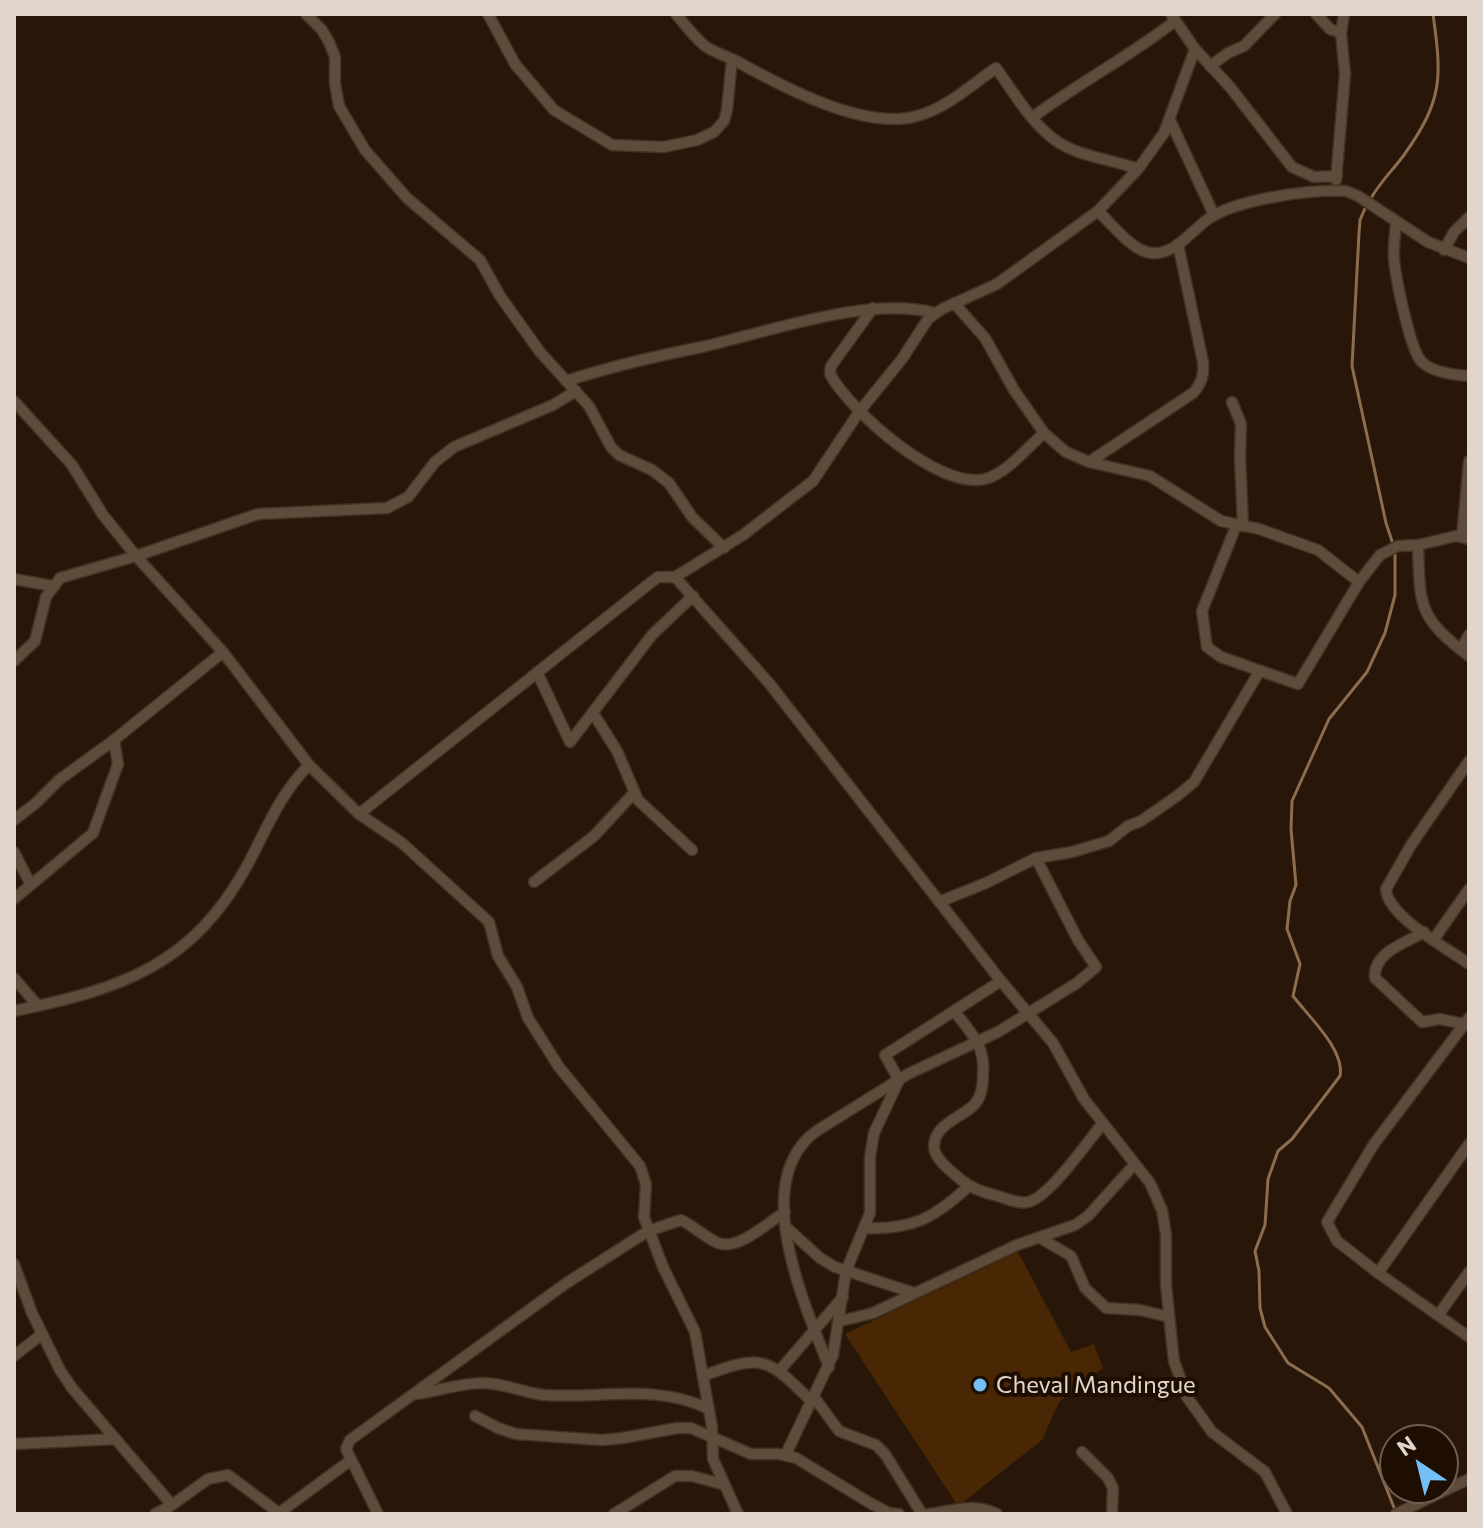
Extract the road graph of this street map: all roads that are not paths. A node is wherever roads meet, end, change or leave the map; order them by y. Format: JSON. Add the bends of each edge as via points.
{"nodes":[{"id":1,"x":306,"y":14,"type":"edge"},
{"id":2,"x":488,"y":14,"type":"edge"},
{"id":3,"x":676,"y":14,"type":"edge"},
{"id":4,"x":1275,"y":14,"type":"edge"},
{"id":5,"x":1316,"y":14,"type":"edge"},
{"id":6,"x":1344,"y":14,"type":"edge"},
{"id":7,"x":1173,"y":18,"type":"edge"},
{"id":8,"x":1341,"y":33,"type":"junction"},
{"id":9,"x":1195,"y":49,"type":"junction"},
{"id":10,"x":732,"y":59,"type":"junction"},
{"id":11,"x":1210,"y":66,"type":"junction"},
{"id":12,"x":1033,"y":117,"type":"junction"},
{"id":13,"x":1170,"y":120,"type":"junction"},
{"id":14,"x":1138,"y":169,"type":"junction"},
{"id":15,"x":1337,"y":176,"type":"junction"},
{"id":16,"x":1336,"y":190,"type":"junction"},
{"id":17,"x":1098,"y":211,"type":"junction"},
{"id":18,"x":1214,"y":215,"type":"junction"},
{"id":19,"x":1469,"y":217,"type":"edge"},
{"id":20,"x":1396,"y":223,"type":"junction"},
{"id":21,"x":1178,"y":244,"type":"junction"},
{"id":22,"x":1444,"y":250,"type":"junction"},
{"id":23,"x":1469,"y":258,"type":"edge"},
{"id":24,"x":954,"y":303,"type":"junction"},
{"id":25,"x":873,"y":308,"type":"junction"},
{"id":26,"x":935,"y":313,"type":"junction"},
{"id":27,"x":1469,"y":376,"type":"edge"},
{"id":28,"x":566,"y":381,"type":"junction"},
{"id":29,"x":576,"y":391,"type":"junction"},
{"id":30,"x":14,"y":401,"type":"edge"},
{"id":31,"x":1232,"y":402,"type":"dead end"},
{"id":32,"x":859,"y":412,"type":"junction"},
{"id":33,"x":1044,"y":433,"type":"junction"},
{"id":34,"x":1469,"y":461,"type":"edge"},
{"id":35,"x":1089,"y":462,"type":"junction"},
{"id":36,"x":1239,"y":526,"type":"junction"},
{"id":37,"x":1465,"y":538,"type":"edge"},
{"id":38,"x":1418,"y":545,"type":"junction"},
{"id":39,"x":724,"y":548,"type":"junction"},
{"id":40,"x":136,"y":556,"type":"junction"},
{"id":41,"x":675,"y":577,"type":"junction"},
{"id":42,"x":14,"y":579,"type":"edge"},
{"id":43,"x":1359,"y":582,"type":"junction"},
{"id":44,"x":53,"y":586,"type":"junction"},
{"id":45,"x":693,"y":596,"type":"junction"},
{"id":46,"x":1469,"y":635,"type":"edge"},
{"id":47,"x":223,"y":652,"type":"junction"},
{"id":48,"x":1465,"y":653,"type":"edge"},
{"id":49,"x":14,"y":661,"type":"edge"},
{"id":50,"x":537,"y":672,"type":"junction"},
{"id":51,"x":1259,"y":672,"type":"junction"},
{"id":52,"x":593,"y":713,"type":"junction"},
{"id":53,"x":114,"y":740,"type":"junction"},
{"id":54,"x":1469,"y":761,"type":"edge"},
{"id":55,"x":309,"y":765,"type":"junction"},
{"id":56,"x":634,"y":793,"type":"junction"},
{"id":57,"x":359,"y":814,"type":"junction"},
{"id":58,"x":14,"y":820,"type":"edge"},
{"id":59,"x":692,"y":850,"type":"dead end"},
{"id":60,"x":14,"y":852,"type":"edge"},
{"id":61,"x":1036,"y":858,"type":"junction"},
{"id":62,"x":534,"y":882,"type":"dead end"},
{"id":63,"x":31,"y":885,"type":"junction"},
{"id":64,"x":1469,"y":889,"type":"edge"},
{"id":65,"x":14,"y":899,"type":"edge"},
{"id":66,"x":939,"y":902,"type":"junction"},
{"id":67,"x":1429,"y":936,"type":"junction"},
{"id":68,"x":1469,"y":964,"type":"edge"},
{"id":69,"x":14,"y":978,"type":"edge"},
{"id":70,"x":1001,"y":981,"type":"junction"},
{"id":71,"x":38,"y":1006,"type":"junction"},
{"id":72,"x":14,"y":1011,"type":"edge"},
{"id":73,"x":954,"y":1011,"type":"junction"},
{"id":74,"x":1027,"y":1013,"type":"junction"},
{"id":75,"x":1467,"y":1021,"type":"edge"},
{"id":76,"x":979,"y":1042,"type":"junction"},
{"id":77,"x":899,"y":1080,"type":"junction"},
{"id":78,"x":1103,"y":1123,"type":"junction"},
{"id":79,"x":1469,"y":1144,"type":"edge"},
{"id":80,"x":1134,"y":1165,"type":"junction"},
{"id":81,"x":969,"y":1186,"type":"junction"},
{"id":82,"x":785,"y":1212,"type":"junction"},
{"id":83,"x":786,"y":1227,"type":"junction"},
{"id":84,"x":864,"y":1228,"type":"junction"},
{"id":85,"x":648,"y":1231,"type":"junction"},
{"id":86,"x":1040,"y":1238,"type":"junction"},
{"id":87,"x":14,"y":1264,"type":"edge"},
{"id":88,"x":846,"y":1271,"type":"junction"},
{"id":89,"x":1469,"y":1272,"type":"edge"},
{"id":90,"x":1378,"y":1273,"type":"junction"},
{"id":91,"x":914,"y":1293,"type":"junction"},
{"id":92,"x":843,"y":1297,"type":"junction"},
{"id":93,"x":1439,"y":1314,"type":"junction"},
{"id":94,"x":1169,"y":1317,"type":"junction"},
{"id":95,"x":840,"y":1321,"type":"junction"},
{"id":96,"x":814,"y":1329,"type":"junction"},
{"id":97,"x":42,"y":1334,"type":"junction"},
{"id":98,"x":1469,"y":1337,"type":"edge"},
{"id":99,"x":14,"y":1356,"type":"edge"},
{"id":100,"x":829,"y":1367,"type":"junction"},
{"id":101,"x":780,"y":1370,"type":"junction"},
{"id":102,"x":703,"y":1376,"type":"junction"},
{"id":103,"x":414,"y":1394,"type":"junction"},
{"id":104,"x":813,"y":1399,"type":"junction"},
{"id":105,"x":709,"y":1409,"type":"junction"},
{"id":106,"x":475,"y":1416,"type":"dead end"},
{"id":107,"x":712,"y":1436,"type":"junction"},
{"id":108,"x":116,"y":1439,"type":"junction"},
{"id":109,"x":14,"y":1444,"type":"edge"},
{"id":110,"x":1082,"y":1452,"type":"dead end"},
{"id":111,"x":786,"y":1454,"type":"junction"},
{"id":112,"x":351,"y":1460,"type":"junction"},
{"id":113,"x":1469,"y":1479,"type":"edge"},
{"id":114,"x":725,"y":1485,"type":"junction"},
{"id":115,"x":172,"y":1505,"type":"junction"},
{"id":116,"x":1412,"y":1511,"type":"edge"},
{"id":117,"x":278,"y":1513,"type":"edge"},
{"id":118,"x":950,"y":1513,"type":"edge"},
{"id":119,"x":155,"y":1514,"type":"edge"},
{"id":120,"x":378,"y":1514,"type":"edge"},
{"id":121,"x":614,"y":1514,"type":"edge"},
{"id":122,"x":738,"y":1514,"type":"edge"},
{"id":123,"x":892,"y":1514,"type":"edge"},
{"id":124,"x":922,"y":1514,"type":"edge"},
{"id":125,"x":929,"y":1514,"type":"edge"},
{"id":126,"x":997,"y":1514,"type":"edge"},
{"id":127,"x":1112,"y":1514,"type":"edge"},
{"id":128,"x":1287,"y":1514,"type":"edge"},
{"id":129,"x":1396,"y":1514,"type":"edge"}],
"edges":[{"from":1,"to":28,"type":"street","via":[[329,42],[339,106],[365,150],[407,198],[480,260],[519,323]]},
{"from":2,"to":10,"type":"street","via":[[515,64],[554,110],[612,145],[664,147],[714,132],[727,110]]},
{"from":3,"to":10,"type":"street","via":[[707,47]]},
{"from":4,"to":11,"type":"street","via":[[1249,43]]},
{"from":5,"to":8,"type":"street"},
{"from":6,"to":8,"type":"street"},
{"from":7,"to":9,"type":"street"},
{"from":7,"to":12,"type":"street"},
{"from":8,"to":15,"type":"street","via":[[1345,74]]},
{"from":9,"to":11,"type":"street"},
{"from":9,"to":13,"type":"street"},
{"from":10,"to":12,"type":"street","via":[[814,101],[903,119],[944,105],[996,68]]},
{"from":11,"to":15,"type":"street","via":[[1292,167],[1314,177]]},
{"from":12,"to":14,"type":"street","via":[[1069,148]]},
{"from":13,"to":14,"type":"street"},
{"from":13,"to":18,"type":"street"},
{"from":14,"to":17,"type":"street"},
{"from":15,"to":16,"type":"street"},
{"from":16,"to":18,"type":"street","via":[[1245,202]]},
{"from":16,"to":20,"type":"street","via":[[1358,196]]},
{"from":17,"to":21,"type":"street","via":[[1146,252],[1164,252]]},
{"from":17,"to":24,"type":"street","via":[[997,284]]},
{"from":18,"to":21,"type":"street"},
{"from":19,"to":22,"type":"street"},
{"from":20,"to":22,"type":"street"},
{"from":20,"to":27,"type":"street","via":[[1396,276],[1419,359],[1430,367]]},
{"from":21,"to":35,"type":"street","via":[[1203,362],[1200,386]]},
{"from":22,"to":23,"type":"street"},
{"from":24,"to":26,"type":"street"},
{"from":24,"to":33,"type":"street","via":[[985,338]]},
{"from":25,"to":26,"type":"street"},
{"from":25,"to":28,"type":"street","via":[[670,352]]},
{"from":25,"to":32,"type":"street","via":[[829,370]]},
{"from":26,"to":32,"type":"street"},
{"from":28,"to":29,"type":"street"},
{"from":29,"to":39,"type":"street","via":[[611,447],[669,483],[692,517]]},
{"from":29,"to":40,"type":"street","via":[[454,447],[408,497],[387,508],[258,514]]},
{"from":30,"to":40,"type":"street","via":[[72,465]]},
{"from":31,"to":36,"type":"street","via":[[1241,424]]},
{"from":32,"to":33,"type":"street","via":[[924,461],[977,480],[997,474]]},
{"from":32,"to":39,"type":"street","via":[[813,481]]},
{"from":33,"to":35,"type":"street","via":[[1066,452]]},
{"from":34,"to":37,"type":"street"},
{"from":35,"to":36,"type":"street","via":[[1150,476],[1221,521]]},
{"from":36,"to":43,"type":"street","via":[[1318,550]]},
{"from":36,"to":51,"type":"street","via":[[1202,611],[1204,640],[1211,652]]},
{"from":37,"to":38,"type":"street"},
{"from":38,"to":43,"type":"street","via":[[1384,552]]},
{"from":38,"to":48,"type":"street","via":[[1422,604],[1434,625]]},
{"from":39,"to":41,"type":"street"},
{"from":40,"to":44,"type":"street","via":[[66,576]]},
{"from":40,"to":47,"type":"street"},
{"from":41,"to":45,"type":"street"},
{"from":41,"to":50,"type":"street","via":[[658,577]]},
{"from":42,"to":44,"type":"street"},
{"from":43,"to":51,"type":"street","via":[[1298,684]]},
{"from":44,"to":49,"type":"street","via":[[35,641]]},
{"from":45,"to":52,"type":"street","via":[[666,619]]},
{"from":45,"to":66,"type":"street","via":[[769,683]]},
{"from":46,"to":48,"type":"street"},
{"from":47,"to":53,"type":"street"},
{"from":47,"to":55,"type":"street"},
{"from":50,"to":52,"type":"street","via":[[570,742]]},
{"from":50,"to":57,"type":"street"},
{"from":51,"to":61,"type":"street","via":[[1186,789],[1109,841]]},
{"from":52,"to":56,"type":"street","via":[[617,751]]},
{"from":53,"to":58,"type":"street"},
{"from":53,"to":63,"type":"street","via":[[118,764],[93,833]]},
{"from":54,"to":67,"type":"street","via":[[1411,845],[1386,896],[1394,910]]},
{"from":55,"to":57,"type":"street"},
{"from":55,"to":71,"type":"street","via":[[280,799],[222,903],[173,956],[116,986]]},
{"from":56,"to":59,"type":"street"},
{"from":56,"to":62,"type":"street","via":[[594,836]]},
{"from":57,"to":85,"type":"street","via":[[402,843],[489,922],[498,956],[528,1018],[559,1067],[640,1166]]},
{"from":60,"to":63,"type":"street"},
{"from":61,"to":66,"type":"street"},
{"from":61,"to":74,"type":"street","via":[[1096,967]]},
{"from":63,"to":65,"type":"street"},
{"from":64,"to":67,"type":"street"},
{"from":66,"to":70,"type":"street"},
{"from":67,"to":68,"type":"street"},
{"from":67,"to":75,"type":"street","via":[[1387,953],[1378,962],[1375,978],[1422,1022]]},
{"from":69,"to":71,"type":"street"},
{"from":70,"to":73,"type":"street"},
{"from":70,"to":74,"type":"street"},
{"from":71,"to":72,"type":"street"},
{"from":73,"to":76,"type":"street"},
{"from":73,"to":77,"type":"street","via":[[887,1053]]},
{"from":74,"to":76,"type":"street"},
{"from":74,"to":78,"type":"street","via":[[1053,1043]]},
{"from":75,"to":90,"type":"street","via":[[1374,1144],[1327,1222],[1337,1241]]},
{"from":76,"to":77,"type":"street"},
{"from":76,"to":81,"type":"street","via":[[985,1067],[981,1094],[946,1124],[934,1144],[940,1159]]},
{"from":77,"to":82,"type":"street","via":[[798,1148],[787,1178]]},
{"from":77,"to":84,"type":"street","via":[[874,1133],[870,1213]]},
{"from":78,"to":80,"type":"street"},
{"from":78,"to":81,"type":"street","via":[[1030,1202]]},
{"from":79,"to":90,"type":"street"},
{"from":80,"to":86,"type":"street","via":[[1088,1216]]},
{"from":80,"to":94,"type":"street","via":[[1150,1183],[1162,1210]]},
{"from":81,"to":84,"type":"street","via":[[930,1218],[899,1227]]},
{"from":82,"to":83,"type":"street"},
{"from":82,"to":85,"type":"street","via":[[730,1244],[681,1220]]},
{"from":83,"to":88,"type":"street","via":[[820,1258]]},
{"from":83,"to":96,"type":"street"},
{"from":84,"to":88,"type":"street"},
{"from":85,"to":102,"type":"street","via":[[695,1332]]},
{"from":85,"to":103,"type":"street"},
{"from":86,"to":91,"type":"street"},
{"from":86,"to":94,"type":"street","via":[[1071,1256],[1085,1288],[1106,1308]]},
{"from":87,"to":97,"type":"street"},
{"from":88,"to":91,"type":"street"},
{"from":88,"to":92,"type":"street"},
{"from":89,"to":93,"type":"street"},
{"from":90,"to":93,"type":"street"},
{"from":91,"to":95,"type":"street","via":[[873,1313]]},
{"from":92,"to":95,"type":"street"},
{"from":92,"to":96,"type":"street"},
{"from":93,"to":98,"type":"street"},
{"from":94,"to":128,"type":"street","via":[[1174,1361],[1194,1410],[1212,1432],[1265,1472]]},
{"from":95,"to":100,"type":"street"},
{"from":96,"to":100,"type":"street"},
{"from":96,"to":101,"type":"street"},
{"from":97,"to":99,"type":"street"},
{"from":97,"to":108,"type":"street","via":[[72,1388]]},
{"from":100,"to":104,"type":"street"},
{"from":101,"to":102,"type":"street","via":[[748,1361]]},
{"from":101,"to":104,"type":"street"},
{"from":102,"to":105,"type":"street"},
{"from":103,"to":105,"type":"street","via":[[483,1383],[543,1395],[665,1396]]},
{"from":103,"to":112,"type":"street","via":[[350,1440],[346,1449]]},
{"from":104,"to":111,"type":"street"},
{"from":104,"to":124,"type":"street","via":[[839,1431],[876,1445],[885,1454]]},
{"from":105,"to":107,"type":"street"},
{"from":106,"to":107,"type":"street","via":[[516,1434],[602,1440],[691,1428]]},
{"from":107,"to":111,"type":"street","via":[[751,1454]]},
{"from":107,"to":114,"type":"street","via":[[713,1459]]},
{"from":108,"to":109,"type":"street"},
{"from":108,"to":115,"type":"street"},
{"from":110,"to":127,"type":"street","via":[[1113,1488]]},
{"from":111,"to":123,"type":"street"},
{"from":112,"to":117,"type":"street"},
{"from":112,"to":120,"type":"street"},
{"from":113,"to":116,"type":"street"},
{"from":114,"to":121,"type":"street","via":[[675,1476]]},
{"from":114,"to":122,"type":"street"},
{"from":115,"to":117,"type":"street","via":[[208,1479],[228,1475]]},
{"from":115,"to":119,"type":"street"},
{"from":116,"to":129,"type":"street"},
{"from":118,"to":125,"type":"street"},
{"from":118,"to":126,"type":"street","via":[[971,1506]]}]}
